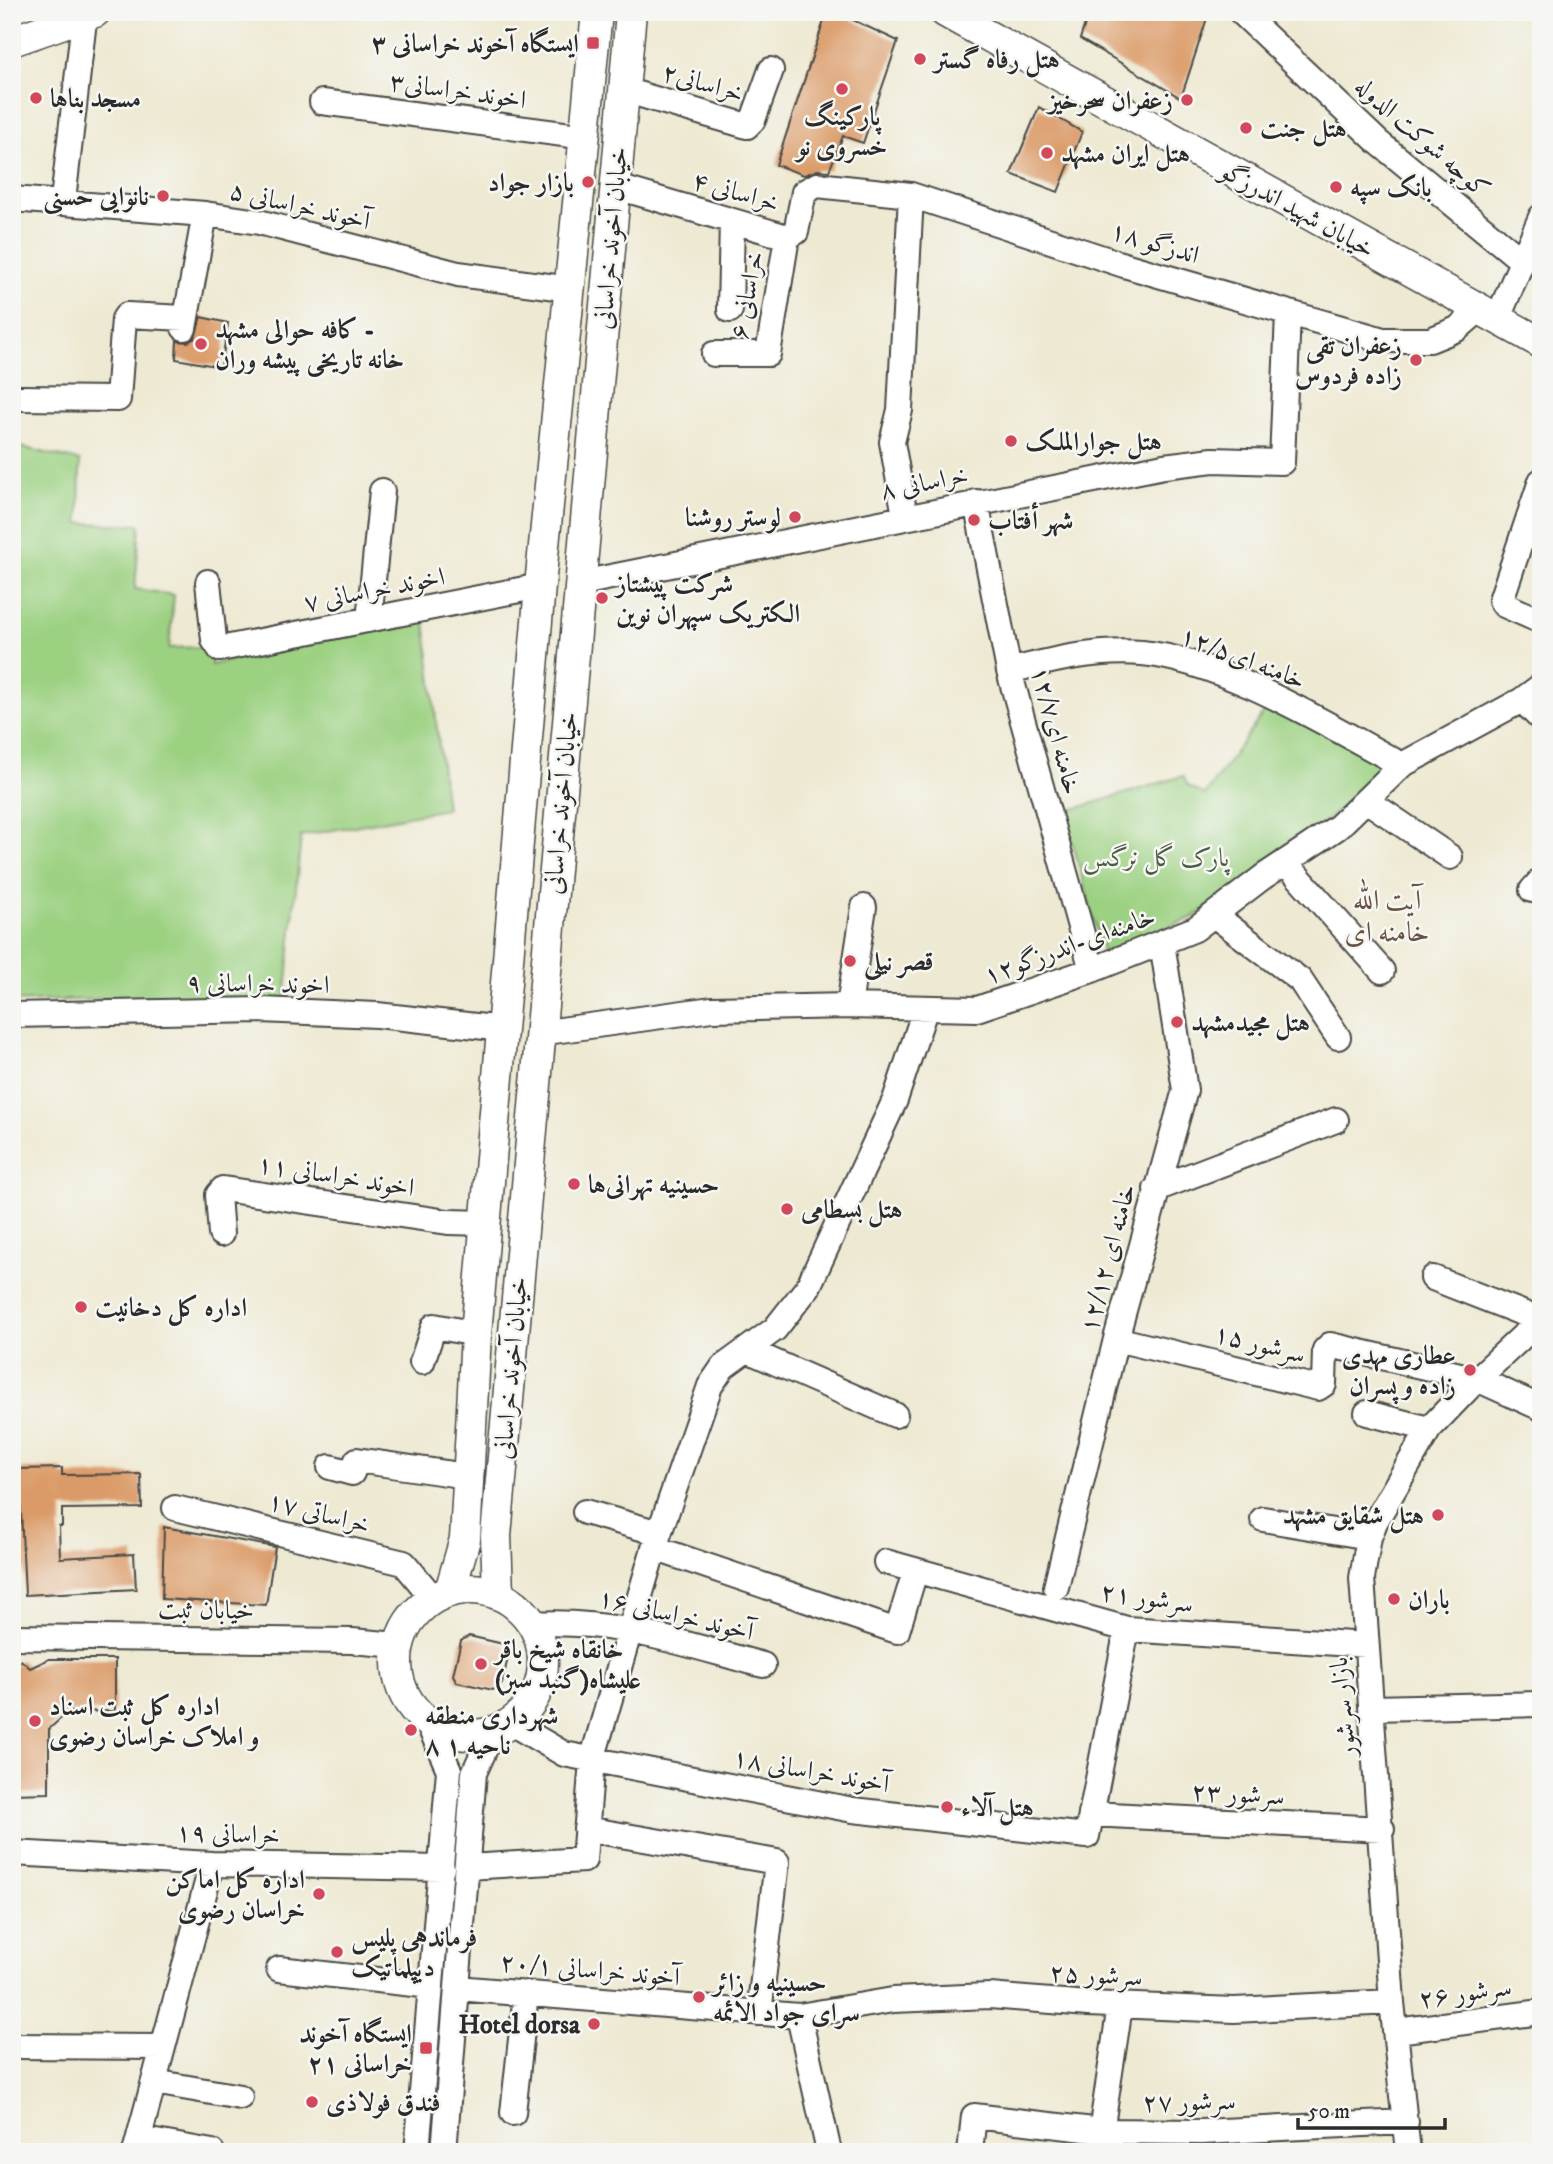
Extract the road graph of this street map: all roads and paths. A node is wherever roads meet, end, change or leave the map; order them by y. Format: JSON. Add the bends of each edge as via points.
{"nodes":[{"id":1,"x":597,"y":12,"type":"edge"},
{"id":2,"x":631,"y":12,"type":"edge"},
{"id":3,"x":945,"y":12,"type":"edge"},
{"id":4,"x":1241,"y":12,"type":"edge"},
{"id":5,"x":88,"y":13,"type":"edge"},
{"id":6,"x":12,"y":41,"type":"edge"},
{"id":7,"x":771,"y":70,"type":"dead end"},
{"id":8,"x":624,"y":90,"type":"junction"},
{"id":9,"x":322,"y":102,"type":"dead end"},
{"id":10,"x":586,"y":137,"type":"junction"},
{"id":11,"x":614,"y":186,"type":"junction"},
{"id":12,"x":809,"y":188,"type":"joint"},
{"id":13,"x":911,"y":195,"type":"junction"},
{"id":14,"x":12,"y":199,"type":"edge"},
{"id":15,"x":63,"y":200,"type":"junction"},
{"id":16,"x":205,"y":214,"type":"junction"},
{"id":17,"x":1541,"y":217,"type":"edge"},
{"id":18,"x":732,"y":221,"type":"junction"},
{"id":19,"x":787,"y":237,"type":"junction"},
{"id":20,"x":1521,"y":260,"type":"junction"},
{"id":21,"x":572,"y":289,"type":"junction"},
{"id":22,"x":730,"y":310,"type":"dead end"},
{"id":23,"x":1288,"y":313,"type":"junction"},
{"id":24,"x":1488,"y":315,"type":"junction"},
{"id":25,"x":1541,"y":343,"type":"edge"},
{"id":26,"x":714,"y":354,"type":"dead end"},
{"id":27,"x":18,"y":398,"type":"dead end"},
{"id":28,"x":1541,"y":481,"type":"edge"},
{"id":29,"x":382,"y":491,"type":"dead end"},
{"id":30,"x":976,"y":502,"type":"junction"},
{"id":31,"x":905,"y":516,"type":"junction"},
{"id":32,"x":208,"y":582,"type":"dead end"},
{"id":33,"x":581,"y":583,"type":"junction"},
{"id":34,"x":540,"y":586,"type":"junction"},
{"id":35,"x":369,"y":620,"type":"junction"},
{"id":36,"x":1541,"y":621,"type":"edge"},
{"id":37,"x":1009,"y":671,"type":"junction"},
{"id":38,"x":1531,"y":693,"type":"edge"},
{"id":39,"x":1541,"y":719,"type":"edge"},
{"id":40,"x":1402,"y":765,"type":"junction"},
{"id":41,"x":1366,"y":800,"type":"junction"},
{"id":42,"x":1450,"y":857,"type":"dead end"},
{"id":43,"x":1285,"y":862,"type":"junction"},
{"id":44,"x":864,"y":907,"type":"dead end"},
{"id":45,"x":1214,"y":915,"type":"junction"},
{"id":46,"x":1162,"y":943,"type":"junction"},
{"id":47,"x":1092,"y":970,"type":"junction"},
{"id":48,"x":1382,"y":971,"type":"dead end"},
{"id":49,"x":849,"y":1006,"type":"junction"},
{"id":50,"x":925,"y":1010,"type":"junction"},
{"id":51,"x":12,"y":1015,"type":"edge"},
{"id":52,"x":503,"y":1029,"type":"junction"},
{"id":53,"x":539,"y":1033,"type":"junction"},
{"id":54,"x":1338,"y":1037,"type":"dead end"},
{"id":55,"x":1336,"y":1120,"type":"dead end"},
{"id":56,"x":1156,"y":1189,"type":"junction"},
{"id":57,"x":488,"y":1223,"type":"junction"},
{"id":58,"x":221,"y":1234,"type":"dead end"},
{"id":59,"x":1433,"y":1278,"type":"dead end"},
{"id":60,"x":1541,"y":1320,"type":"edge"},
{"id":61,"x":476,"y":1334,"type":"junction"},
{"id":62,"x":1116,"y":1339,"type":"junction"},
{"id":63,"x":747,"y":1350,"type":"junction"},
{"id":64,"x":422,"y":1362,"type":"dead end"},
{"id":65,"x":1477,"y":1379,"type":"junction"},
{"id":66,"x":1541,"y":1408,"type":"edge"},
{"id":67,"x":1367,"y":1413,"type":"dead end"},
{"id":68,"x":895,"y":1415,"type":"dead end"},
{"id":69,"x":1429,"y":1429,"type":"junction"},
{"id":70,"x":330,"y":1467,"type":"dead end"},
{"id":71,"x":467,"y":1476,"type":"junction"},
{"id":72,"x":175,"y":1508,"type":"dead end"},
{"id":73,"x":585,"y":1512,"type":"dead end"},
{"id":74,"x":1263,"y":1519,"type":"dead end"},
{"id":75,"x":1369,"y":1537,"type":"junction"},
{"id":76,"x":657,"y":1541,"type":"junction"},
{"id":77,"x":886,"y":1562,"type":"dead end"},
{"id":78,"x":915,"y":1572,"type":"junction"},
{"id":79,"x":1056,"y":1587,"type":"dead end"},
{"id":80,"x":498,"y":1594,"type":"junction"},
{"id":81,"x":441,"y":1595,"type":"junction"},
{"id":82,"x":533,"y":1624,"type":"junction"},
{"id":83,"x":1127,"y":1629,"type":"junction"},
{"id":84,"x":629,"y":1630,"type":"junction"},
{"id":85,"x":12,"y":1637,"type":"edge"},
{"id":86,"x":398,"y":1645,"type":"junction"},
{"id":87,"x":1366,"y":1645,"type":"junction"},
{"id":88,"x":763,"y":1665,"type":"dead end"},
{"id":89,"x":1541,"y":1704,"type":"edge"},
{"id":90,"x":1372,"y":1708,"type":"junction"},
{"id":91,"x":429,"y":1724,"type":"junction"},
{"id":92,"x":501,"y":1728,"type":"junction"},
{"id":93,"x":592,"y":1760,"type":"junction"},
{"id":94,"x":1091,"y":1814,"type":"junction"},
{"id":95,"x":586,"y":1829,"type":"junction"},
{"id":96,"x":1382,"y":1829,"type":"junction"},
{"id":97,"x":12,"y":1853,"type":"edge"},
{"id":98,"x":212,"y":1864,"type":"junction"},
{"id":99,"x":467,"y":1867,"type":"junction"},
{"id":100,"x":442,"y":1868,"type":"junction"},
{"id":101,"x":279,"y":1969,"type":"dead end"},
{"id":102,"x":432,"y":1986,"type":"junction"},
{"id":103,"x":457,"y":1988,"type":"junction"},
{"id":104,"x":526,"y":1993,"type":"junction"},
{"id":105,"x":1392,"y":2002,"type":"junction"},
{"id":106,"x":1120,"y":2006,"type":"junction"},
{"id":107,"x":1541,"y":2012,"type":"edge"},
{"id":108,"x":760,"y":2013,"type":"junction"},
{"id":109,"x":799,"y":2016,"type":"junction"},
{"id":110,"x":1397,"y":2031,"type":"junction"},
{"id":111,"x":12,"y":2046,"type":"edge"},
{"id":112,"x":163,"y":2047,"type":"junction"},
{"id":113,"x":154,"y":2082,"type":"junction"},
{"id":114,"x":240,"y":2097,"type":"dead end"},
{"id":115,"x":513,"y":2113,"type":"dead end"},
{"id":116,"x":1406,"y":2122,"type":"junction"},
{"id":117,"x":1100,"y":2141,"type":"edge"},
{"id":118,"x":1201,"y":2142,"type":"edge"},
{"id":119,"x":137,"y":2146,"type":"edge"},
{"id":120,"x":212,"y":2152,"type":"edge"},
{"id":121,"x":417,"y":2152,"type":"edge"},
{"id":122,"x":444,"y":2152,"type":"edge"},
{"id":123,"x":829,"y":2152,"type":"edge"},
{"id":124,"x":970,"y":2152,"type":"edge"},
{"id":125,"x":1408,"y":2152,"type":"edge"}],
"edges":[{"from":1,"to":10,"type":"main road","name":"خیابان آخوند خراسانی"},
{"from":2,"to":8,"type":"main road","name":"خیابان آخوند خراسانی"},
{"from":3,"to":24,"type":"main road","name":"خیابان شهید اندرزگو"},
{"from":4,"to":20,"type":"street","name":"کوچه شوکت الدوله","via":[[1378,142]]},
{"from":5,"to":6,"type":"main road"},
{"from":5,"to":15,"type":"street"},
{"from":7,"to":8,"type":"street","name":"خراسانی۲","via":[[747,126]]},
{"from":8,"to":11,"type":"main road","name":"خیابان آخوند خراسانی"},
{"from":9,"to":10,"type":"street","name":"اخوند خراسانی۳"},
{"from":10,"to":21,"type":"main road","name":"خیابان آخوند خراسانی"},
{"from":11,"to":18,"type":"street","name":"خراسانی ۴"},
{"from":11,"to":33,"type":"main road","name":"خیابان آخوند خراسانی"},
{"from":12,"to":13,"type":"street","name":"اندزگو ۱۸","via":[[817,185]]},
{"from":12,"to":19,"type":"street","name":"خراسانی ۴","via":[[804,192],[796,232]]},
{"from":13,"to":23,"type":"street","name":"اندزگو ۱۸"},
{"from":13,"to":31,"type":"street","via":[[900,410],[892,442]]},
{"from":14,"to":15,"type":"street","name":"آخوند خراسانی ۵"},
{"from":15,"to":16,"type":"street","name":"آخوند خراسانی ۵"},
{"from":16,"to":21,"type":"street","name":"آخوند خراسانی ۵","via":[[259,222],[458,274]]},
{"from":16,"to":27,"type":"street","via":[[184,323],[127,315],[124,319],[118,399]]},
{"from":17,"to":20,"type":"street"},
{"from":18,"to":19,"type":"street","name":"خراسانی ۴"},
{"from":18,"to":22,"type":"street"},
{"from":19,"to":26,"type":"street","name":"خراسانی ۶","via":[[768,354]]},
{"from":20,"to":24,"type":"street"},
{"from":21,"to":34,"type":"main road","name":"خیابان آخوند خراسانی"},
{"from":23,"to":24,"type":"street","name":"اندزگو ۱۸","via":[[1383,340],[1430,340]]},
{"from":23,"to":30,"type":"street","name":"خراسانی ۸","via":[[1282,462],[1213,460],[1164,466]]},
{"from":24,"to":25,"type":"main road","name":"خیابان شهید اندرزگو"},
{"from":28,"to":36,"type":"street","via":[[1502,600]]},
{"from":29,"to":35,"type":"street"},
{"from":30,"to":31,"type":"street","name":"خراسانی ۸"},
{"from":30,"to":37,"type":"street","name":"خامنه ای۱۲/۷"},
{"from":31,"to":33,"type":"street","name":"خراسانی ۸"},
{"from":32,"to":35,"type":"street","name":"اخوند خراسانی ۷","via":[[214,640],[220,649]]},
{"from":33,"to":53,"type":"main road","name":"خیابان آخوند خراسانی"},
{"from":34,"to":35,"type":"street","name":"اخوند خراسانی ۷"},
{"from":34,"to":52,"type":"main road","name":"خیابان آخوند خراسانی"},
{"from":37,"to":40,"type":"street","name":"خامنه ای۱۲/۵","via":[[1109,653],[1177,660],[1244,684]]},
{"from":37,"to":47,"type":"street","name":"خامنه ای۱۲/۷"},
{"from":38,"to":39,"type":"street"},
{"from":38,"to":40,"type":"street","name":"خامنه‌ای-اندرزگو۱۲"},
{"from":40,"to":41,"type":"street","name":"خامنه‌ای-اندرزگو۱۲"},
{"from":41,"to":42,"type":"street"},
{"from":41,"to":43,"type":"street","name":"خامنه‌ای-اندرزگو۱۲","via":[[1338,827]]},
{"from":43,"to":45,"type":"street","name":"خامنه‌ای-اندرزگو۱۲"},
{"from":43,"to":48,"type":"street"},
{"from":44,"to":49,"type":"street"},
{"from":45,"to":46,"type":"street","name":"خامنه‌ای-اندرزگو۱۲"},
{"from":45,"to":54,"type":"street","via":[[1300,980]]},
{"from":46,"to":47,"type":"street","name":"خامنه‌ای-اندرزگو۱۲"},
{"from":46,"to":56,"type":"street","name":"خامنه ای ۱۲/۱۲","via":[[1185,1090]]},
{"from":47,"to":50,"type":"street","name":"خامنه‌ای-اندرزگو۱۲","via":[[977,1010]]},
{"from":49,"to":50,"type":"street","name":"خامنه‌ای-اندرزگو۱۲"},
{"from":49,"to":53,"type":"street","name":"خامنه‌ای-اندرزگو۱۲","via":[[712,1009]]},
{"from":50,"to":63,"type":"street","via":[[895,1100],[808,1287],[775,1329]]},
{"from":51,"to":52,"type":"street","name":"اخوند خراسانی ۹","via":[[261,1010],[377,1015]]},
{"from":52,"to":57,"type":"main road","name":"خیابان آخوند خراسانی"},
{"from":53,"to":80,"type":"main road","name":"خیابان آخوند خراسانی","via":[[496,1536]]},
{"from":55,"to":56,"type":"street"},
{"from":56,"to":62,"type":"street","name":"خامنه ای ۱۲/۱۲"},
{"from":57,"to":58,"type":"street","name":"اخوند خراسانی ۱۱","via":[[448,1222],[223,1189],[218,1195]]},
{"from":57,"to":61,"type":"main road","name":"خیابان آخوند خراسانی"},
{"from":59,"to":60,"type":"street"},
{"from":60,"to":65,"type":"street","name":"بازار سرشور"},
{"from":61,"to":64,"type":"street","via":[[434,1326]]},
{"from":61,"to":71,"type":"main road","name":"خیابان آخوند خراسانی"},
{"from":62,"to":65,"type":"street","name":"سرشور ۱۵","via":[[1318,1388],[1324,1384],[1326,1347],[1330,1345]]},
{"from":62,"to":79,"type":"street","name":"خامنه ای ۱۲/۱۲"},
{"from":63,"to":68,"type":"street"},
{"from":63,"to":76,"type":"street","via":[[714,1376]]},
{"from":65,"to":66,"type":"street"},
{"from":65,"to":69,"type":"street","name":"بازار سرشور"},
{"from":67,"to":69,"type":"street"},
{"from":69,"to":75,"type":"street","name":"بازار سرشور"},
{"from":70,"to":71,"type":"street","via":[[352,1473],[357,1460]]},
{"from":71,"to":81,"type":"main road","name":"خیابان آخوند خراسانی","via":[[466,1539]]},
{"from":72,"to":81,"type":"street","name":"خراساتی ۱۷","via":[[404,1563]]},
{"from":73,"to":76,"type":"street"},
{"from":74,"to":75,"type":"street"},
{"from":75,"to":87,"type":"street","name":"بازار سرشور","via":[[1362,1578]]},
{"from":76,"to":78,"type":"street","via":[[897,1631]]},
{"from":76,"to":84,"type":"street"},
{"from":77,"to":78,"type":"street","name":"سرشور ۲۱"},
{"from":78,"to":83,"type":"street","name":"سرشور ۲۱"},
{"from":80,"to":81,"type":"main road","via":[[474,1589]]},
{"from":80,"to":82,"type":"main road"},
{"from":81,"to":86,"type":"main road","via":[[417,1611]]},
{"from":82,"to":84,"type":"street","name":"آخوند خراسانی ۱۶","via":[[572,1621]]},
{"from":82,"to":92,"type":"main road","via":[[542,1645],[539,1689],[528,1708]]},
{"from":83,"to":87,"type":"street","name":"سرشور ۲۱"},
{"from":83,"to":94,"type":"street"},
{"from":84,"to":88,"type":"street","name":"آخوند خراسانی ۱۶"},
{"from":84,"to":93,"type":"street"},
{"from":85,"to":86,"type":"street","name":"خیابان ثبت"},
{"from":86,"to":91,"type":"main road","via":[[401,1690],[412,1709]]},
{"from":87,"to":90,"type":"street","name":"بازار سرشور"},
{"from":89,"to":90,"type":"street"},
{"from":90,"to":96,"type":"street","name":"بازار سرشور"},
{"from":91,"to":92,"type":"main road","via":[[449,1734],[470,1736]]},
{"from":91,"to":100,"type":"street","via":[[449,1770]]},
{"from":92,"to":93,"type":"street","name":"آخوند خراسانی ۱۸","via":[[564,1754]]},
{"from":92,"to":99,"type":"street","via":[[474,1773]]},
{"from":93,"to":94,"type":"street","name":"آخوند خراسانی ۱۸","via":[[853,1810],[1087,1836]]},
{"from":93,"to":95,"type":"street"},
{"from":94,"to":96,"type":"street","name":"سرشور ۲۳"},
{"from":95,"to":99,"type":"street","via":[[584,1860]]},
{"from":95,"to":108,"type":"street","via":[[777,1862]]},
{"from":96,"to":105,"type":"street","name":"بازار سرشور"},
{"from":97,"to":98,"type":"street","name":"خراسانی ۱۹"},
{"from":98,"to":100,"type":"street","name":"خراسانی ۱۹"},
{"from":98,"to":112,"type":"street"},
{"from":99,"to":103,"type":"street"},
{"from":100,"to":102,"type":"street"},
{"from":101,"to":102,"type":"street"},
{"from":102,"to":121,"type":"street"},
{"from":103,"to":104,"type":"street","name":"آخوند خراسانی ۲۰/۱"},
{"from":103,"to":122,"type":"street"},
{"from":104,"to":108,"type":"street","name":"آخوند خراسانی ۲۰/۱"},
{"from":104,"to":115,"type":"street"},
{"from":105,"to":106,"type":"street","name":"سرشور ۲۵","via":[[1234,2010]]},
{"from":105,"to":110,"type":"street","name":"بازار سرشور"},
{"from":106,"to":109,"type":"street","name":"سرشور ۲۵","via":[[978,1997],[893,2000]]},
{"from":106,"to":117,"type":"street"},
{"from":107,"to":110,"type":"street","name":"سرشور ۲۶"},
{"from":108,"to":109,"type":"street","name":"آخوند خراسانی ۲۰/۱"},
{"from":109,"to":123,"type":"street"},
{"from":110,"to":116,"type":"street","name":"بازار سرشور"},
{"from":111,"to":112,"type":"street"},
{"from":112,"to":113,"type":"street"},
{"from":113,"to":114,"type":"street"},
{"from":113,"to":119,"type":"street"},
{"from":116,"to":118,"type":"street","name":"سرشور ۲۷"},
{"from":116,"to":125,"type":"street","name":"بازار سرشور"},
{"from":117,"to":118,"type":"street","name":"سرشور ۲۷"},
{"from":117,"to":124,"type":"street","name":"سرشور ۲۷","via":[[974,2116]]},
{"from":119,"to":120,"type":"street"}]}
